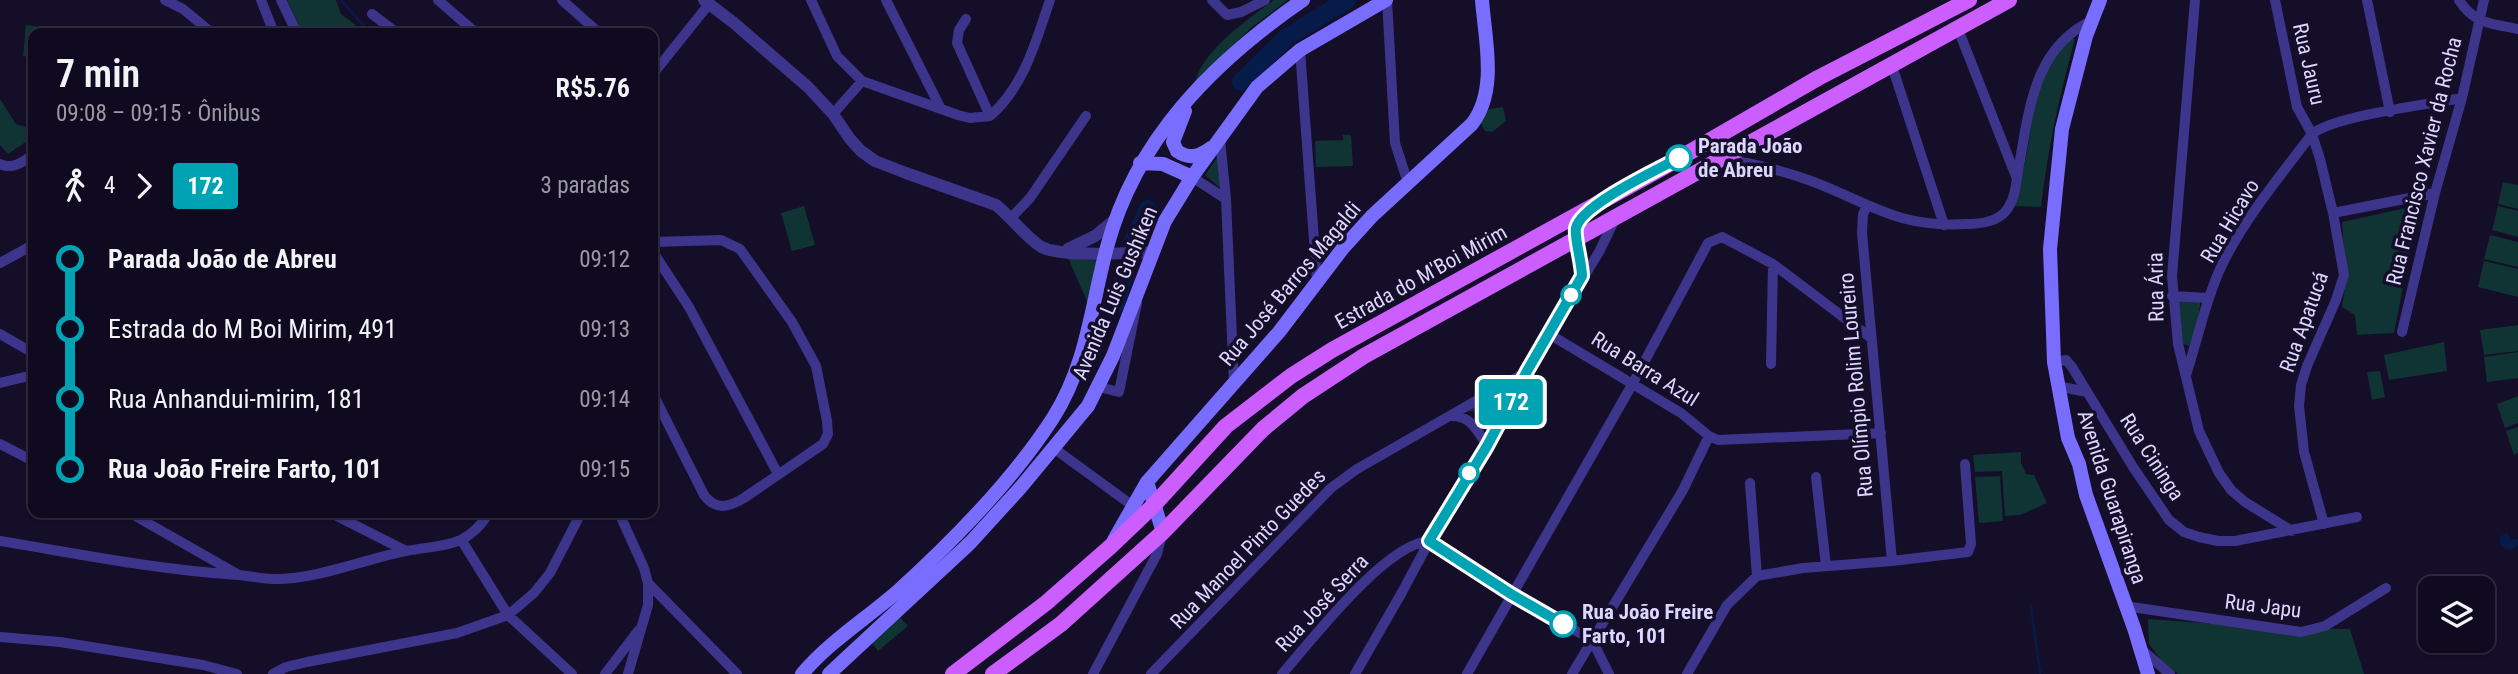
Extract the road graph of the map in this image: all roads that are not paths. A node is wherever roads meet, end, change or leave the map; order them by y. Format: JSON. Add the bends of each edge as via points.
{"nodes":[{"id":1,"x":165,"y":0,"type":"edge"},
{"id":2,"x":261,"y":0,"type":"edge"},
{"id":3,"x":281,"y":0,"type":"edge"},
{"id":4,"x":438,"y":0,"type":"edge"},
{"id":5,"x":562,"y":0,"type":"edge"},
{"id":6,"x":811,"y":0,"type":"edge"},
{"id":7,"x":886,"y":0,"type":"edge"},
{"id":8,"x":1050,"y":0,"type":"edge"},
{"id":9,"x":1212,"y":0,"type":"edge"},
{"id":10,"x":1265,"y":0,"type":"edge"},
{"id":11,"x":1303,"y":0,"type":"edge"},
{"id":12,"x":1386,"y":0,"type":"edge"},
{"id":13,"x":1482,"y":0,"type":"edge"},
{"id":14,"x":1969,"y":0,"type":"edge"},
{"id":15,"x":2009,"y":0,"type":"edge"},
{"id":16,"x":2100,"y":0,"type":"edge"},
{"id":17,"x":2195,"y":0,"type":"edge"},
{"id":18,"x":2275,"y":0,"type":"edge"},
{"id":19,"x":2367,"y":0,"type":"edge"},
{"id":20,"x":2459,"y":0,"type":"edge"},
{"id":21,"x":2484,"y":0,"type":"edge"},
{"id":22,"x":706,"y":2,"type":"edge"},
{"id":23,"x":372,"y":14,"type":"dead end"},
{"id":24,"x":966,"y":19,"type":"dead end"},
{"id":25,"x":2478,"y":20,"type":"junction"},
{"id":26,"x":2091,"y":21,"type":"junction"},
{"id":27,"x":206,"y":28,"type":"edge"},
{"id":28,"x":272,"y":28,"type":"edge"},
{"id":29,"x":295,"y":28,"type":"edge"},
{"id":30,"x":390,"y":28,"type":"edge"},
{"id":31,"x":470,"y":28,"type":"edge"},
{"id":32,"x":593,"y":28,"type":"edge"},
{"id":33,"x":1958,"y":29,"type":"junction"},
{"id":34,"x":2518,"y":29,"type":"edge"},
{"id":35,"x":1300,"y":50,"type":"junction"},
{"id":36,"x":1892,"y":66,"type":"junction"},
{"id":37,"x":658,"y":67,"type":"edge"},
{"id":38,"x":862,"y":81,"type":"junction"},
{"id":39,"x":1194,"y":92,"type":"junction"},
{"id":40,"x":2462,"y":98,"type":"junction"},
{"id":41,"x":941,"y":109,"type":"junction"},
{"id":42,"x":2390,"y":112,"type":"junction"},
{"id":43,"x":833,"y":114,"type":"junction"},
{"id":44,"x":990,"y":116,"type":"junction"},
{"id":45,"x":1086,"y":116,"type":"dead end"},
{"id":46,"x":2312,"y":134,"type":"junction"},
{"id":47,"x":1220,"y":140,"type":"junction"},
{"id":48,"x":28,"y":158,"type":"edge"},
{"id":49,"x":1721,"y":159,"type":"junction"},
{"id":50,"x":1140,"y":163,"type":"junction"},
{"id":51,"x":0,"y":164,"type":"edge"},
{"id":52,"x":1192,"y":177,"type":"junction"},
{"id":53,"x":2017,"y":180,"type":"junction"},
{"id":54,"x":1408,"y":183,"type":"junction"},
{"id":55,"x":2435,"y":193,"type":"junction"},
{"id":56,"x":1227,"y":199,"type":"junction"},
{"id":57,"x":1595,"y":204,"type":"junction"},
{"id":58,"x":1867,"y":206,"type":"junction"},
{"id":59,"x":2333,"y":213,"type":"junction"},
{"id":60,"x":1616,"y":216,"type":"junction"},
{"id":61,"x":1012,"y":217,"type":"junction"},
{"id":62,"x":1116,"y":219,"type":"junction"},
{"id":63,"x":1944,"y":225,"type":"junction"},
{"id":64,"x":1577,"y":238,"type":"junction"},
{"id":65,"x":658,"y":242,"type":"edge"},
{"id":66,"x":28,"y":252,"type":"edge"},
{"id":67,"x":1061,"y":252,"type":"junction"},
{"id":68,"x":1153,"y":252,"type":"junction"},
{"id":69,"x":1106,"y":253,"type":"junction"},
{"id":70,"x":658,"y":259,"type":"edge"},
{"id":71,"x":0,"y":263,"type":"edge"},
{"id":72,"x":1773,"y":264,"type":"junction"},
{"id":73,"x":1582,"y":276,"type":"junction"},
{"id":74,"x":1317,"y":281,"type":"junction"},
{"id":75,"x":2172,"y":296,"type":"junction"},
{"id":76,"x":2209,"y":298,"type":"junction"},
{"id":77,"x":2402,"y":332,"type":"dead end"},
{"id":78,"x":0,"y":334,"type":"edge"},
{"id":79,"x":1549,"y":334,"type":"junction"},
{"id":80,"x":1871,"y":338,"type":"junction"},
{"id":81,"x":28,"y":350,"type":"edge"},
{"id":82,"x":2054,"y":362,"type":"junction"},
{"id":83,"x":1771,"y":364,"type":"dead end"},
{"id":84,"x":1527,"y":371,"type":"junction"},
{"id":85,"x":28,"y":376,"type":"edge"},
{"id":86,"x":2185,"y":377,"type":"junction"},
{"id":87,"x":0,"y":383,"type":"edge"},
{"id":88,"x":1633,"y":383,"type":"junction"},
{"id":89,"x":1234,"y":384,"type":"junction"},
{"id":90,"x":2057,"y":386,"type":"junction"},
{"id":91,"x":2087,"y":392,"type":"junction"},
{"id":92,"x":658,"y":404,"type":"edge"},
{"id":93,"x":1450,"y":416,"type":"junction"},
{"id":94,"x":1881,"y":433,"type":"junction"},
{"id":95,"x":1714,"y":438,"type":"junction"},
{"id":96,"x":0,"y":444,"type":"edge"},
{"id":97,"x":1055,"y":446,"type":"junction"},
{"id":98,"x":1487,"y":446,"type":"junction"},
{"id":99,"x":28,"y":458,"type":"edge"},
{"id":100,"x":1965,"y":464,"type":"dead end"},
{"id":101,"x":778,"y":474,"type":"junction"},
{"id":102,"x":1816,"y":477,"type":"dead end"},
{"id":103,"x":1147,"y":482,"type":"junction"},
{"id":104,"x":1751,"y":483,"type":"dead end"},
{"id":105,"x":1133,"y":506,"type":"junction"},
{"id":106,"x":1153,"y":506,"type":"junction"},
{"id":107,"x":2357,"y":517,"type":"dead end"},
{"id":108,"x":139,"y":518,"type":"edge"},
{"id":109,"x":341,"y":518,"type":"edge"},
{"id":110,"x":485,"y":518,"type":"edge"},
{"id":111,"x":578,"y":518,"type":"edge"},
{"id":112,"x":621,"y":518,"type":"edge"},
{"id":113,"x":2324,"y":524,"type":"junction"},
{"id":114,"x":2292,"y":531,"type":"junction"},
{"id":115,"x":1163,"y":532,"type":"junction"},
{"id":116,"x":0,"y":541,"type":"edge"},
{"id":117,"x":463,"y":541,"type":"junction"},
{"id":118,"x":1429,"y":541,"type":"junction"},
{"id":119,"x":1110,"y":547,"type":"junction"},
{"id":120,"x":406,"y":551,"type":"junction"},
{"id":121,"x":1892,"y":561,"type":"junction"},
{"id":122,"x":1826,"y":566,"type":"junction"},
{"id":123,"x":239,"y":575,"type":"junction"},
{"id":124,"x":1757,"y":576,"type":"junction"},
{"id":125,"x":648,"y":583,"type":"junction"},
{"id":126,"x":2386,"y":588,"type":"dead end"},
{"id":127,"x":1511,"y":594,"type":"junction"},
{"id":128,"x":2125,"y":606,"type":"junction"},
{"id":129,"x":509,"y":615,"type":"junction"},
{"id":130,"x":643,"y":625,"type":"junction"},
{"id":131,"x":0,"y":637,"type":"edge"},
{"id":132,"x":1592,"y":640,"type":"junction"},
{"id":133,"x":2141,"y":649,"type":"junction"},
{"id":134,"x":235,"y":674,"type":"edge"},
{"id":135,"x":273,"y":674,"type":"edge"},
{"id":136,"x":572,"y":674,"type":"edge"},
{"id":137,"x":605,"y":674,"type":"edge"},
{"id":138,"x":628,"y":674,"type":"edge"},
{"id":139,"x":737,"y":674,"type":"edge"},
{"id":140,"x":802,"y":674,"type":"edge"},
{"id":141,"x":828,"y":674,"type":"edge"},
{"id":142,"x":953,"y":674,"type":"edge"},
{"id":143,"x":993,"y":674,"type":"edge"},
{"id":144,"x":1093,"y":674,"type":"edge"},
{"id":145,"x":1151,"y":674,"type":"edge"},
{"id":146,"x":1282,"y":674,"type":"edge"},
{"id":147,"x":1355,"y":674,"type":"edge"},
{"id":148,"x":1467,"y":674,"type":"edge"},
{"id":149,"x":1572,"y":674,"type":"edge"},
{"id":150,"x":1609,"y":674,"type":"edge"},
{"id":151,"x":1687,"y":674,"type":"edge"},
{"id":152,"x":2148,"y":674,"type":"edge"},
{"id":153,"x":2170,"y":674,"type":"edge"}],
"edges":[{"from":1,"to":27,"type":"street"},
{"from":2,"to":28,"type":"street"},
{"from":3,"to":29,"type":"street"},
{"from":4,"to":31,"type":"street"},
{"from":5,"to":32,"type":"street"},
{"from":6,"to":38,"type":"street","via":[[837,56]]},
{"from":7,"to":41,"type":"street"},
{"from":8,"to":44,"type":"street","via":[[1025,70]]},
{"from":9,"to":10,"type":"street","via":[[1227,15]]},
{"from":11,"to":39,"type":"main road","name":"Avenida Luis Gushiken","via":[[1244,42]]},
{"from":12,"to":35,"type":"main road","name":"Avenida Luis Gushiken"},
{"from":12,"to":54,"type":"street","via":[[1395,143]]},
{"from":13,"to":54,"type":"main road","name":"Rua José Barros Magaldi","via":[[1485,103],[1472,124]]},
{"from":14,"to":57,"type":"main road","name":"Estrada do M'Boi Mirim"},
{"from":15,"to":33,"type":"main road","name":"Estrada do M'Boi Mirim"},
{"from":16,"to":26,"type":"main road","name":"Avenida Guarapiranga"},
{"from":17,"to":75,"type":"street","name":"Rua Ária"},
{"from":18,"to":46,"type":"street","name":"Rua Jauru","via":[[2297,107]]},
{"from":19,"to":42,"type":"street"},
{"from":20,"to":25,"type":"street"},
{"from":21,"to":25,"type":"street","name":"Rua Francisco Xavier da Rocha"},
{"from":22,"to":37,"type":"street"},
{"from":22,"to":43,"type":"street","via":[[808,87]]},
{"from":23,"to":30,"type":"street"},
{"from":24,"to":44,"type":"street","via":[[957,43]]},
{"from":25,"to":34,"type":"street"},
{"from":25,"to":40,"type":"street","name":"Rua Francisco Xavier da Rocha"},
{"from":26,"to":53,"type":"street","via":[[2060,41],[2038,79]]},
{"from":26,"to":82,"type":"main road","name":"Avenida Guarapiranga","via":[[2062,129],[2054,198],[2050,249]]},
{"from":33,"to":36,"type":"main road","name":"Estrada do M'Boi Mirim"},
{"from":33,"to":53,"type":"street"},
{"from":35,"to":47,"type":"main road","name":"Avenida Luis Gushiken","via":[[1256,87]]},
{"from":35,"to":74,"type":"street"},
{"from":36,"to":49,"type":"main road","name":"Estrada do M'Boi Mirim"},
{"from":36,"to":63,"type":"street"},
{"from":38,"to":41,"type":"street"},
{"from":38,"to":43,"type":"street"},
{"from":39,"to":47,"type":"main road","via":[[1173,144],[1182,155],[1192,157]]},
{"from":39,"to":50,"type":"main road","name":"Avenida Luis Gushiken"},
{"from":40,"to":42,"type":"street"},
{"from":40,"to":55,"type":"street","name":"Rua Francisco Xavier da Rocha"},
{"from":41,"to":44,"type":"street","via":[[970,118]]},
{"from":42,"to":46,"type":"street","via":[[2325,126]]},
{"from":43,"to":61,"type":"street","via":[[850,139],[875,161],[980,198]]},
{"from":45,"to":61,"type":"street"},
{"from":46,"to":59,"type":"street","name":"Rua Apatucá"},
{"from":46,"to":76,"type":"street","name":"Rua Hicavo","via":[[2243,229]]},
{"from":47,"to":52,"type":"main road","name":"Avenida Luis Gushiken"},
{"from":47,"to":56,"type":"street"},
{"from":48,"to":51,"type":"street","via":[[6,167]]},
{"from":49,"to":58,"type":"street","via":[[1756,163]]},
{"from":49,"to":60,"type":"main road","name":"Estrada do M'Boi Mirim"},
{"from":50,"to":52,"type":"main road","via":[[1163,164]]},
{"from":50,"to":62,"type":"main road","name":"Avenida Luis Gushiken"},
{"from":52,"to":56,"type":"street"},
{"from":52,"to":68,"type":"main road","name":"Avenida Luis Gushiken","via":[[1165,221]]},
{"from":53,"to":63,"type":"street","via":[[2010,204],[1994,219]]},
{"from":54,"to":74,"type":"main road","name":"Rua José Barros Magaldi","via":[[1372,216]]},
{"from":55,"to":59,"type":"street"},
{"from":55,"to":77,"type":"street","name":"Rua Francisco Xavier da Rocha"},
{"from":56,"to":89,"type":"street"},
{"from":57,"to":64,"type":"main road","via":[[1577,225]]},
{"from":57,"to":106,"type":"main road","name":"Estrada do M'Boi Mirim","via":[[1291,376],[1226,426]]},
{"from":58,"to":63,"type":"street","via":[[1901,220]]},
{"from":58,"to":80,"type":"street","name":"Rua Olímpio Rolim Loureiro","via":[[1861,233]]},
{"from":59,"to":113,"type":"street","name":"Rua Apatucá","via":[[2344,275],[2306,366],[2299,406],[2304,452]]},
{"from":60,"to":64,"type":"main road","name":"Estrada do M'Boi Mirim"},
{"from":60,"to":73,"type":"street"},
{"from":61,"to":67,"type":"street","via":[[1039,246]]},
{"from":62,"to":67,"type":"street","via":[[1085,243]]},
{"from":62,"to":69,"type":"main road","name":"Avenida Luis Gushiken"},
{"from":64,"to":73,"type":"street"},
{"from":64,"to":115,"type":"main road","name":"Estrada do M'Boi Mirim","via":[[1364,356],[1303,396],[1228,463]]},
{"from":65,"to":101,"type":"street","via":[[721,240],[734,244],[792,323],[816,366],[828,434],[823,444]]},
{"from":66,"to":71,"type":"street"},
{"from":67,"to":69,"type":"street"},
{"from":68,"to":69,"type":"street"},
{"from":68,"to":97,"type":"main road","name":"Avenida Luis Gushiken","via":[[1099,387]]},
{"from":69,"to":140,"type":"main road","name":"Avenida Luis Gushiken","via":[[1076,373],[1038,439],[939,551]]},
{"from":70,"to":101,"type":"street","via":[[690,307]]},
{"from":72,"to":80,"type":"street"},
{"from":72,"to":83,"type":"street"},
{"from":72,"to":88,"type":"street","via":[[1730,239],[1708,243]]},
{"from":73,"to":79,"type":"street"},
{"from":74,"to":89,"type":"main road","name":"Rua José Barros Magaldi"},
{"from":75,"to":76,"type":"street"},
{"from":75,"to":86,"type":"street","name":"Rua Ária"},
{"from":76,"to":86,"type":"street","name":"Rua Hicavo"},
{"from":78,"to":81,"type":"street"},
{"from":79,"to":84,"type":"street"},
{"from":79,"to":88,"type":"street","name":"Rua Barra Azul"},
{"from":80,"to":94,"type":"street","name":"Rua Olímpio Rolim Loureiro"},
{"from":82,"to":90,"type":"main road","name":"Avenida Guarapiranga"},
{"from":82,"to":91,"type":"street","name":"Rua Cininga","via":[[2066,360]]},
{"from":84,"to":93,"type":"street","name":"Rua Manoel Pinto Guedes"},
{"from":84,"to":98,"type":"street"},
{"from":85,"to":87,"type":"street"},
{"from":86,"to":114,"type":"street","name":"Rua Ária","via":[[2199,432],[2219,473],[2245,502]]},
{"from":88,"to":95,"type":"street","name":"Rua Barra Azul"},
{"from":88,"to":127,"type":"street"},
{"from":89,"to":103,"type":"main road","name":"Rua José Barros Magaldi"},
{"from":90,"to":91,"type":"street"},
{"from":90,"to":128,"type":"main road","name":"Avenida Guarapiranga","via":[[2068,438]]},
{"from":91,"to":114,"type":"street","name":"Rua Cininga","via":[[2151,496],[2184,532],[2235,541]]},
{"from":92,"to":101,"type":"street","via":[[704,495],[714,504],[732,505]]},
{"from":93,"to":98,"type":"street","via":[[1470,420]]},
{"from":93,"to":145,"type":"street","name":"Rua Manoel Pinto Guedes","via":[[1331,488]]},
{"from":94,"to":95,"type":"street","via":[[1745,441]]},
{"from":94,"to":121,"type":"street","name":"Rua Olímpio Rolim Loureiro"},
{"from":95,"to":132,"type":"street"},
{"from":96,"to":99,"type":"street"},
{"from":97,"to":105,"type":"street"},
{"from":97,"to":141,"type":"main road","name":"Avenida Luis Gushiken","via":[[970,543]]},
{"from":98,"to":118,"type":"street"},
{"from":100,"to":121,"type":"street","via":[[1971,544],[1964,554]]},
{"from":102,"to":122,"type":"street"},
{"from":103,"to":105,"type":"main road","name":"Rua José Barros Magaldi"},
{"from":103,"to":106,"type":"main road"},
{"from":104,"to":124,"type":"street"},
{"from":105,"to":119,"type":"main road","name":"Rua José Barros Magaldi"},
{"from":106,"to":115,"type":"main road"},
{"from":106,"to":119,"type":"main road","name":"Estrada do M'Boi Mirim"},
{"from":107,"to":113,"type":"street","name":"Rua Cininga"},
{"from":108,"to":123,"type":"street"},
{"from":109,"to":120,"type":"street"},
{"from":110,"to":117,"type":"street"},
{"from":111,"to":129,"type":"street","via":[[550,573]]},
{"from":112,"to":125,"type":"street"},
{"from":113,"to":114,"type":"street","name":"Rua Cininga"},
{"from":115,"to":143,"type":"main road","name":"Estrada do M'Boi Mirim","via":[[1061,624]]},
{"from":115,"to":144,"type":"street","via":[[1157,554]]},
{"from":116,"to":123,"type":"street"},
{"from":117,"to":120,"type":"street"},
{"from":117,"to":129,"type":"street"},
{"from":118,"to":127,"type":"street"},
{"from":118,"to":146,"type":"street","name":"Rua José Serra","via":[[1410,545],[1375,570]]},
{"from":118,"to":147,"type":"street"},
{"from":119,"to":142,"type":"main road","name":"Estrada do M'Boi Mirim"},
{"from":120,"to":123,"type":"street","via":[[305,576]]},
{"from":121,"to":122,"type":"street"},
{"from":122,"to":124,"type":"street"},
{"from":124,"to":151,"type":"street","via":[[1727,605]]},
{"from":125,"to":130,"type":"street"},
{"from":125,"to":139,"type":"street"},
{"from":126,"to":128,"type":"street","name":"Rua Japu","via":[[2325,626],[2301,632]]},
{"from":127,"to":132,"type":"street"},
{"from":127,"to":148,"type":"street"},
{"from":128,"to":133,"type":"main road","name":"Avenida Guarapiranga"},
{"from":129,"to":135,"type":"street","via":[[457,633],[307,662]]},
{"from":129,"to":136,"type":"street"},
{"from":130,"to":137,"type":"street"},
{"from":130,"to":138,"type":"street"},
{"from":131,"to":134,"type":"street","via":[[48,640]]},
{"from":132,"to":149,"type":"street"},
{"from":132,"to":150,"type":"street"},
{"from":133,"to":152,"type":"main road","name":"Avenida Guarapiranga"},
{"from":133,"to":153,"type":"street"}]}
